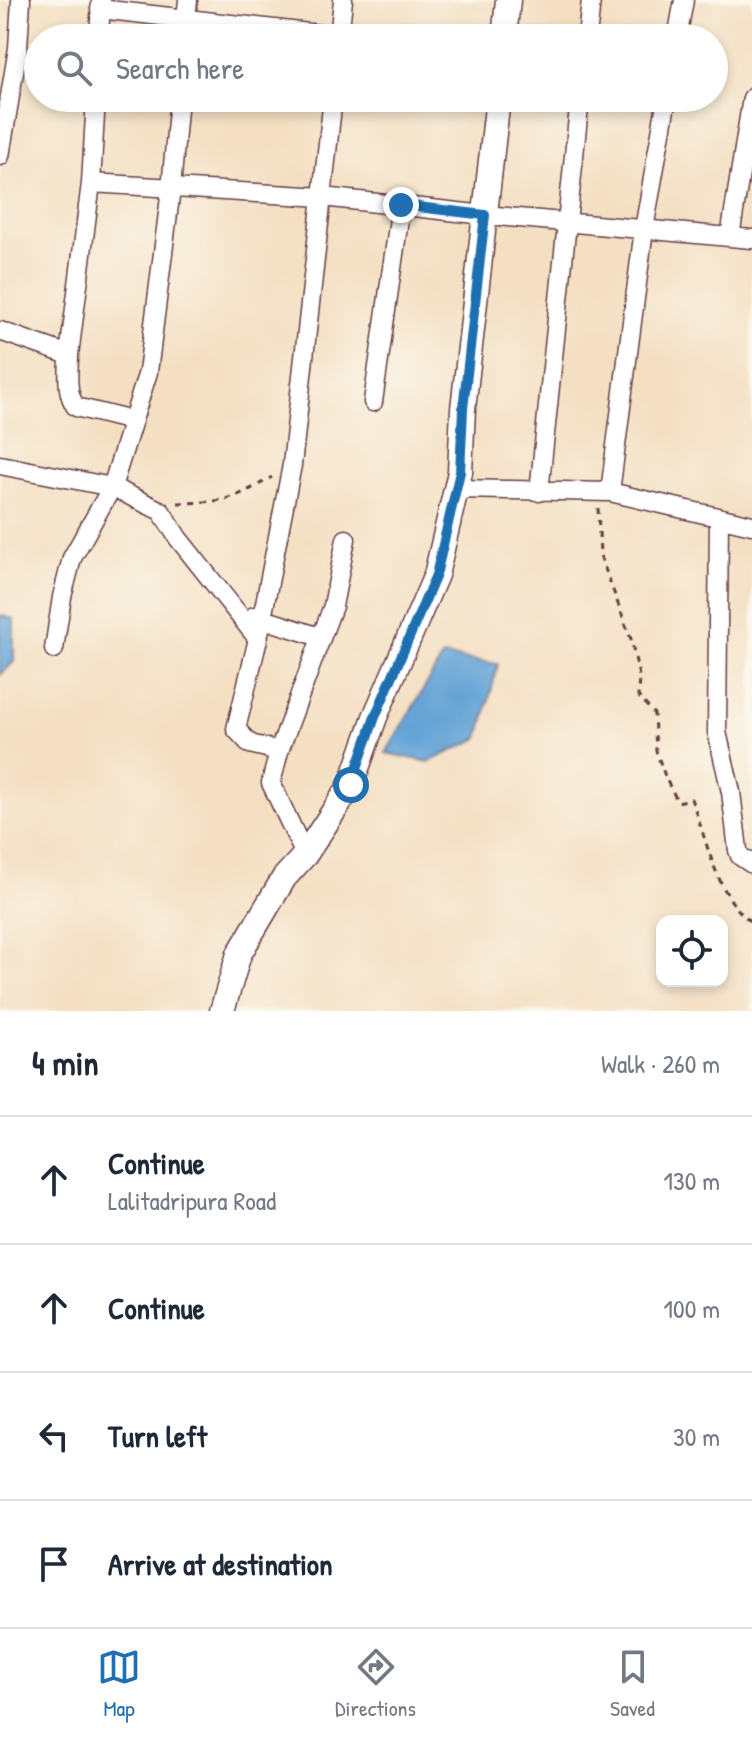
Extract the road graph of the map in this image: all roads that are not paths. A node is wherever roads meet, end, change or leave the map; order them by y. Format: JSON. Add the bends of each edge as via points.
{"nodes":[{"id":1,"x":21,"y":0,"type":"edge"},
{"id":2,"x":343,"y":0,"type":"edge"},
{"id":3,"x":508,"y":0,"type":"edge"},
{"id":4,"x":591,"y":0,"type":"edge"},
{"id":5,"x":684,"y":0,"type":"edge"},
{"id":6,"x":100,"y":4,"type":"edge"},
{"id":7,"x":186,"y":19,"type":"edge"},
{"id":8,"x":99,"y":24,"type":"edge"},
{"id":9,"x":228,"y":24,"type":"edge"},
{"id":10,"x":344,"y":24,"type":"edge"},
{"id":11,"x":505,"y":24,"type":"edge"},
{"id":12,"x":588,"y":24,"type":"edge"},
{"id":13,"x":680,"y":24,"type":"edge"},
{"id":14,"x":9,"y":46,"type":"edge"},
{"id":15,"x":752,"y":98,"type":"edge"},
{"id":16,"x":95,"y":112,"type":"edge"},
{"id":17,"x":178,"y":112,"type":"edge"},
{"id":18,"x":332,"y":112,"type":"edge"},
{"id":19,"x":496,"y":112,"type":"edge"},
{"id":20,"x":578,"y":112,"type":"edge"},
{"id":21,"x":665,"y":112,"type":"edge"},
{"id":22,"x":0,"y":156,"type":"edge"},
{"id":23,"x":91,"y":183,"type":"junction"},
{"id":24,"x":171,"y":189,"type":"junction"},
{"id":25,"x":323,"y":197,"type":"junction"},
{"id":26,"x":401,"y":205,"type":"junction"},
{"id":27,"x":485,"y":215,"type":"junction"},
{"id":28,"x":565,"y":222,"type":"junction"},
{"id":29,"x":644,"y":229,"type":"junction"},
{"id":30,"x":730,"y":237,"type":"junction"},
{"id":31,"x":752,"y":239,"type":"edge"},
{"id":32,"x":0,"y":331,"type":"edge"},
{"id":33,"x":69,"y":355,"type":"junction"},
{"id":34,"x":373,"y":402,"type":"dead end"},
{"id":35,"x":132,"y":421,"type":"junction"},
{"id":36,"x":0,"y":465,"type":"edge"},
{"id":37,"x":458,"y":481,"type":"junction"},
{"id":38,"x":112,"y":487,"type":"junction"},
{"id":39,"x":539,"y":492,"type":"junction"},
{"id":40,"x":604,"y":492,"type":"junction"},
{"id":41,"x":719,"y":519,"type":"junction"},
{"id":42,"x":752,"y":525,"type":"edge"},
{"id":43,"x":346,"y":539,"type":"dead end"},
{"id":44,"x":236,"y":611,"type":"junction"},
{"id":45,"x":263,"y":619,"type":"junction"},
{"id":46,"x":320,"y":637,"type":"junction"},
{"id":47,"x":258,"y":639,"type":"junction"},
{"id":48,"x":54,"y":649,"type":"dead end"},
{"id":49,"x":279,"y":751,"type":"junction"},
{"id":50,"x":305,"y":855,"type":"junction"},
{"id":51,"x":752,"y":864,"type":"edge"},
{"id":52,"x":222,"y":1011,"type":"edge"}],
"edges":[{"from":1,"to":14,"type":"street"},
{"from":2,"to":10,"type":"street"},
{"from":3,"to":11,"type":"street"},
{"from":4,"to":12,"type":"street"},
{"from":5,"to":13,"type":"street"},
{"from":6,"to":7,"type":"street"},
{"from":6,"to":8,"type":"street"},
{"from":7,"to":9,"type":"street"},
{"from":14,"to":22,"type":"street"},
{"from":15,"to":30,"type":"street"},
{"from":16,"to":23,"type":"street"},
{"from":17,"to":24,"type":"street"},
{"from":18,"to":25,"type":"street"},
{"from":19,"to":27,"type":"street"},
{"from":20,"to":28,"type":"street"},
{"from":21,"to":29,"type":"street"},
{"from":23,"to":24,"type":"street"},
{"from":23,"to":33,"type":"street"},
{"from":24,"to":25,"type":"street"},
{"from":24,"to":35,"type":"street","via":[[148,372]]},
{"from":25,"to":26,"type":"street"},
{"from":25,"to":45,"type":"street","via":[[292,465]]},
{"from":26,"to":27,"type":"street"},
{"from":26,"to":34,"type":"street"},
{"from":27,"to":28,"type":"street"},
{"from":27,"to":37,"type":"street"},
{"from":28,"to":29,"type":"street"},
{"from":28,"to":39,"type":"street"},
{"from":29,"to":30,"type":"street"},
{"from":29,"to":40,"type":"street"},
{"from":30,"to":31,"type":"street"},
{"from":32,"to":33,"type":"street"},
{"from":33,"to":35,"type":"street","via":[[69,389],[76,407]]},
{"from":35,"to":38,"type":"street"},
{"from":36,"to":38,"type":"street"},
{"from":37,"to":39,"type":"street"},
{"from":37,"to":50,"type":"street","via":[[436,575],[351,785]]},
{"from":38,"to":44,"type":"street","via":[[161,511]]},
{"from":38,"to":48,"type":"street","via":[[72,558]]},
{"from":39,"to":40,"type":"street"},
{"from":40,"to":41,"type":"street"},
{"from":41,"to":42,"type":"street"},
{"from":41,"to":51,"type":"street","via":[[717,732],[738,850]]},
{"from":43,"to":46,"type":"street","via":[[333,606]]},
{"from":44,"to":45,"type":"street"},
{"from":44,"to":47,"type":"street"},
{"from":45,"to":46,"type":"street"},
{"from":45,"to":47,"type":"street"},
{"from":46,"to":49,"type":"street"},
{"from":47,"to":49,"type":"street","via":[[236,729],[250,744]]},
{"from":49,"to":50,"type":"street","via":[[271,783]]},
{"from":50,"to":52,"type":"street","via":[[284,878],[239,954]]}]}
